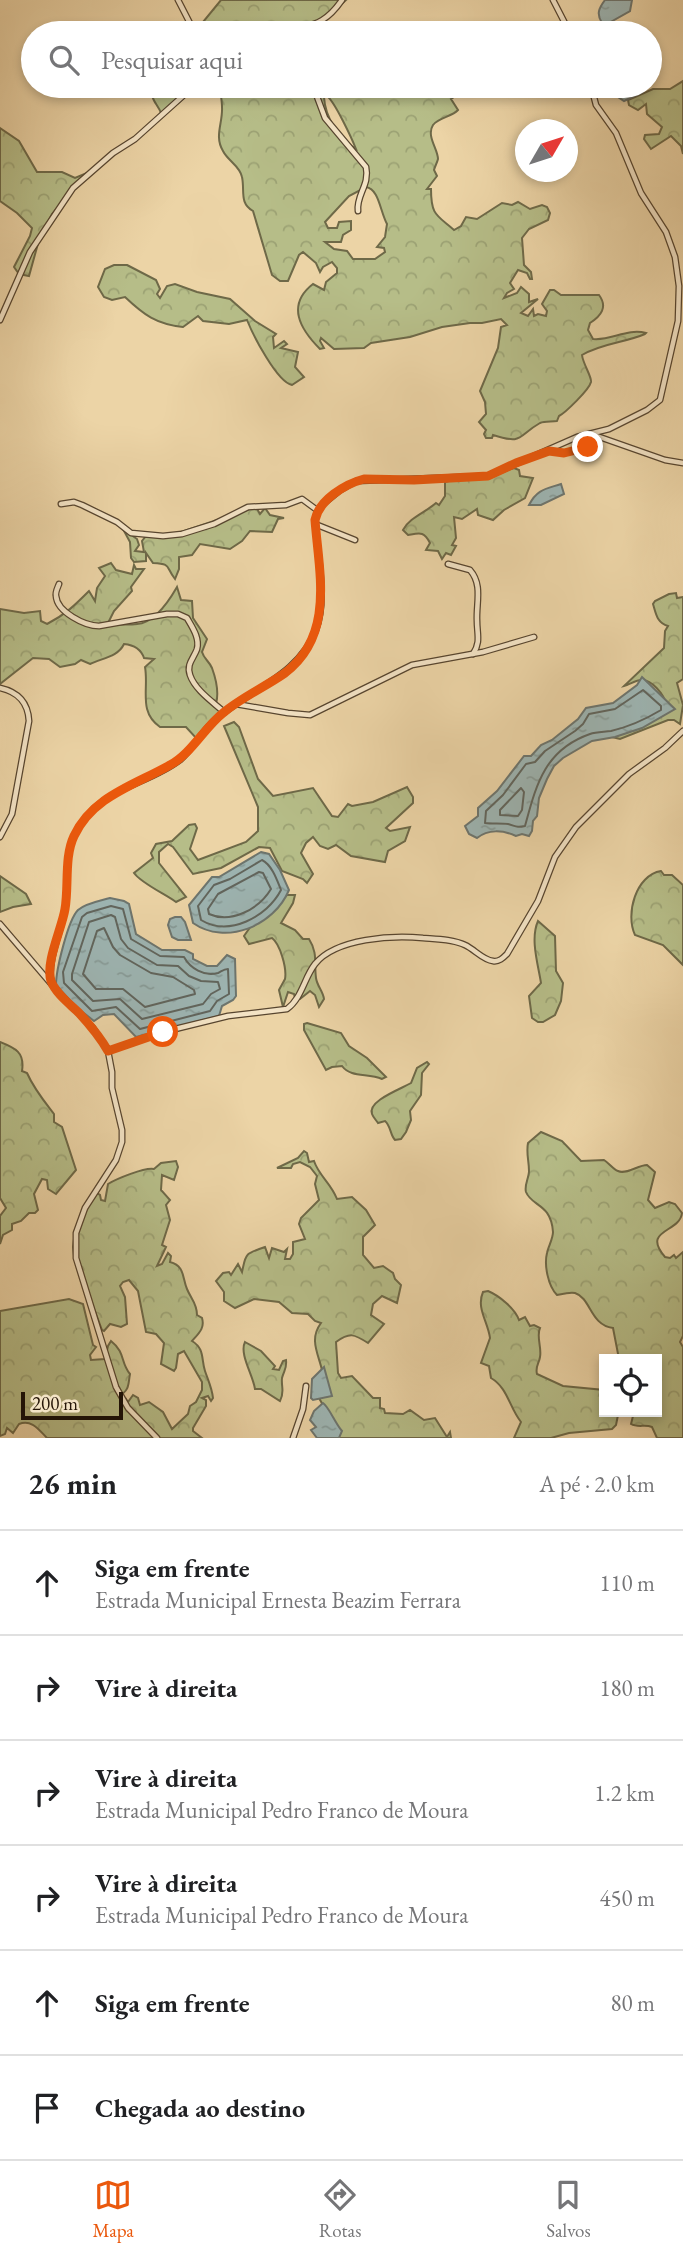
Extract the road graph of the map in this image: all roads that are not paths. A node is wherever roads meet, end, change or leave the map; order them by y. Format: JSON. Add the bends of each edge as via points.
{"nodes":[{"id":1,"x":178,"y":0,"type":"edge"},
{"id":2,"x":342,"y":0,"type":"edge"},
{"id":3,"x":552,"y":0,"type":"edge"},
{"id":4,"x":189,"y":21,"type":"edge"},
{"id":5,"x":322,"y":21,"type":"edge"},
{"id":6,"x":563,"y":21,"type":"edge"},
{"id":7,"x":181,"y":98,"type":"edge"},
{"id":8,"x":318,"y":98,"type":"edge"},
{"id":9,"x":594,"y":98,"type":"edge"},
{"id":10,"x":358,"y":211,"type":"dead end"},
{"id":11,"x":0,"y":320,"type":"edge"},
{"id":12,"x":590,"y":433,"type":"junction"},
{"id":13,"x":588,"y":447,"type":"dead end"},
{"id":14,"x":549,"y":451,"type":"junction"},
{"id":15,"x":683,"y":463,"type":"edge"},
{"id":16,"x":61,"y":504,"type":"dead end"},
{"id":17,"x":318,"y":510,"type":"junction"},
{"id":18,"x":315,"y":524,"type":"junction"},
{"id":19,"x":355,"y":540,"type":"dead end"},
{"id":20,"x":448,"y":564,"type":"dead end"},
{"id":21,"x":59,"y":584,"type":"dead end"},
{"id":22,"x":534,"y":637,"type":"dead end"},
{"id":23,"x":472,"y":655,"type":"junction"},
{"id":24,"x":0,"y":688,"type":"edge"},
{"id":25,"x":235,"y":704,"type":"junction"},
{"id":26,"x":224,"y":712,"type":"junction"},
{"id":27,"x":683,"y":731,"type":"edge"},
{"id":28,"x":0,"y":836,"type":"edge"},
{"id":29,"x":0,"y":923,"type":"edge"},
{"id":30,"x":51,"y":981,"type":"junction"},
{"id":31,"x":108,"y":1051,"type":"junction"},
{"id":32,"x":306,"y":1386,"type":"dead end"},
{"id":33,"x":157,"y":1438,"type":"edge"},
{"id":34,"x":293,"y":1438,"type":"edge"}],
"edges":[{"from":1,"to":4,"type":"street"},
{"from":2,"to":5,"type":"street"},
{"from":3,"to":6,"type":"street"},
{"from":7,"to":11,"type":"street","via":[[73,188],[30,252]]},
{"from":8,"to":10,"type":"street","via":[[325,118],[366,167],[368,177]]},
{"from":9,"to":12,"type":"street","via":[[668,237],[679,297],[660,400],[609,429]]},
{"from":12,"to":14,"type":"street"},
{"from":12,"to":15,"type":"street"},
{"from":13,"to":14,"type":"street","via":[[564,453]]},
{"from":14,"to":17,"type":"street","via":[[488,476],[356,481]]},
{"from":16,"to":17,"type":"street","via":[[82,505],[127,531],[163,536],[200,529],[255,505],[286,505],[302,499]]},
{"from":17,"to":18,"type":"street"},
{"from":18,"to":19,"type":"street"},
{"from":18,"to":25,"type":"street","via":[[321,608],[312,640],[290,669]]},
{"from":20,"to":23,"type":"street","via":[[470,570],[478,584],[479,638]]},
{"from":21,"to":26,"type":"street","via":[[57,601],[90,626],[167,614],[187,618],[198,641],[190,676]]},
{"from":22,"to":23,"type":"street"},
{"from":23,"to":25,"type":"street","via":[[412,665],[310,715]]},
{"from":24,"to":28,"type":"street","via":[[23,700],[29,720],[12,814]]},
{"from":25,"to":26,"type":"street"},
{"from":26,"to":30,"type":"street","via":[[180,760],[112,794],[76,832]]},
{"from":27,"to":31,"type":"street","via":[[629,774],[576,827],[555,857],[538,901],[502,959],[491,961],[462,943],[433,938],[396,936],[363,941],[316,962],[295,1004],[287,1009],[228,1016]]},
{"from":29,"to":30,"type":"street"},
{"from":30,"to":31,"type":"street"},
{"from":31,"to":33,"type":"street","via":[[122,1142],[85,1209],[76,1233],[76,1258],[116,1387],[128,1408]]},
{"from":32,"to":34,"type":"street"}]}
